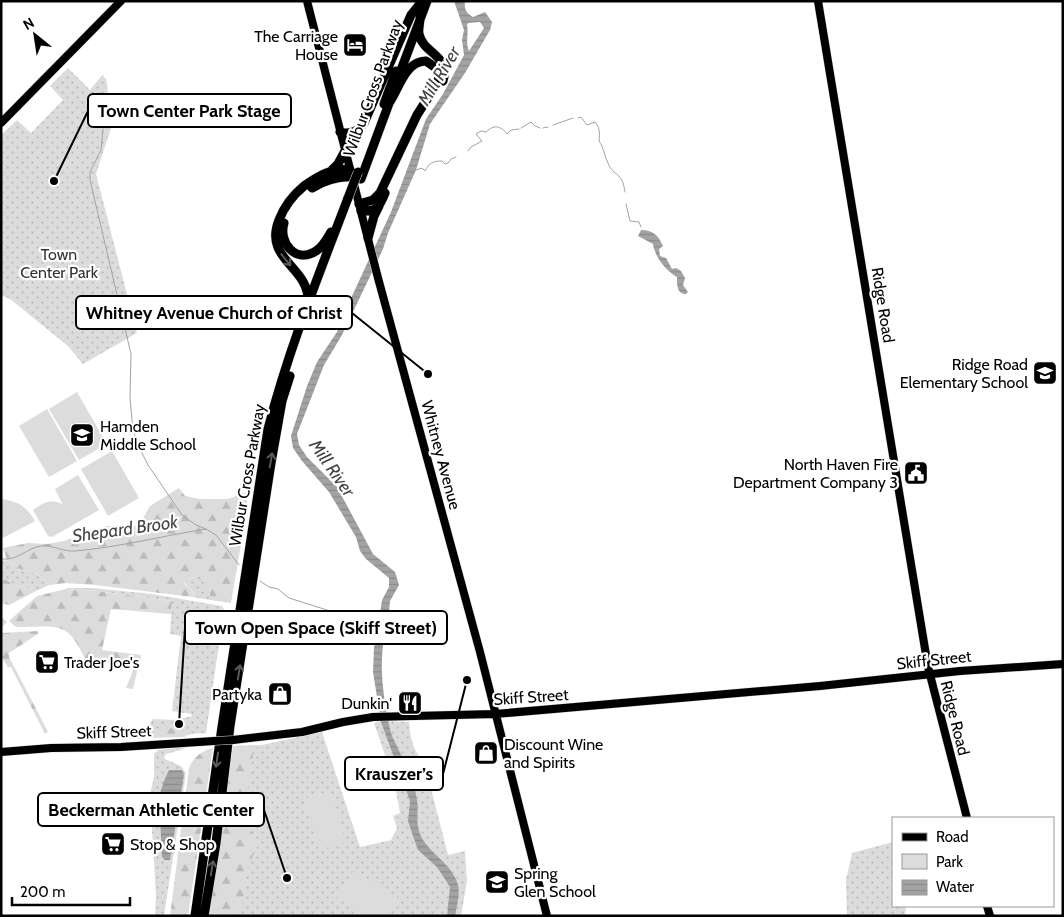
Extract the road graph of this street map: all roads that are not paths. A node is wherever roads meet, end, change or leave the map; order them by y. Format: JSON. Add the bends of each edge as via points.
{"nodes":[{"id":1,"x":121,"y":1,"type":"edge"},
{"id":2,"x":306,"y":1,"type":"edge"},
{"id":3,"x":818,"y":1,"type":"edge"},
{"id":4,"x":422,"y":2,"type":"edge"},
{"id":5,"x":420,"y":18,"type":"junction"},
{"id":6,"x":389,"y":103,"type":"junction"},
{"id":7,"x":1,"y":123,"type":"edge"},
{"id":8,"x":340,"y":132,"type":"junction"},
{"id":9,"x":345,"y":151,"type":"junction"},
{"id":10,"x":332,"y":170,"type":"junction"},
{"id":11,"x":355,"y":174,"type":"junction"},
{"id":12,"x":355,"y":204,"type":"junction"},
{"id":13,"x":379,"y":205,"type":"junction"},
{"id":14,"x":340,"y":220,"type":"junction"},
{"id":15,"x":368,"y":238,"type":"junction"},
{"id":16,"x":308,"y":305,"type":"junction"},
{"id":17,"x":1063,"y":664,"type":"edge"},
{"id":18,"x":930,"y":674,"type":"junction"},
{"id":19,"x":495,"y":714,"type":"junction"},
{"id":20,"x":1,"y":752,"type":"edge"},
{"id":21,"x":967,"y":817,"type":"edge"},
{"id":22,"x":194,"y":916,"type":"edge"},
{"id":23,"x":204,"y":916,"type":"edge"},
{"id":24,"x":547,"y":916,"type":"edge"}],
"edges":[{"from":1,"to":7,"type":"main road"},
{"from":2,"to":8,"type":"main road"},
{"from":3,"to":18,"type":"main road","name":"Ridge Road"},
{"from":4,"to":5,"type":"highway","name":"Wilbur Cross Parkway"},
{"from":4,"to":8,"type":"highway","via":[[411,15],[364,123],[354,132]]},
{"from":4,"to":11,"type":"highway","name":"Wilbur Cross Parkway"},
{"from":5,"to":6,"type":"highway","name":"Wilbur Cross Parkway"},
{"from":5,"to":13,"type":"highway","via":[[420,37],[444,67],[444,79],[418,122]]},
{"from":6,"to":11,"type":"highway","name":"Wilbur Cross Parkway"},
{"from":6,"to":12,"type":"highway","via":[[411,66],[426,61],[436,68],[439,75],[436,85],[417,115],[380,193],[373,200]]},
{"from":8,"to":9,"type":"main road"},
{"from":9,"to":10,"type":"highway"},
{"from":9,"to":11,"type":"main road"},
{"from":10,"to":11,"type":"highway"},
{"from":10,"to":16,"type":"highway","one_way":true,"via":[[294,196],[281,214],[276,229],[278,250],[306,285]]},
{"from":11,"to":12,"type":"highway","name":"Wilbur Cross Parkway"},
{"from":11,"to":14,"type":"highway","via":[[322,182],[304,194],[287,217],[282,228],[283,239],[295,253],[312,254],[324,244]]},
{"from":12,"to":13,"type":"highway","via":[[372,211]]},
{"from":12,"to":14,"type":"highway","name":"Wilbur Cross Parkway"},
{"from":12,"to":15,"type":"main road","name":"Whitney Avenue"},
{"from":23,"to":12,"type":"highway","name":"Wilbur Cross Parkway","one_way":true,"via":[[230,726],[282,401]]},
{"from":13,"to":15,"type":"highway"},
{"from":14,"to":16,"type":"highway","name":"Wilbur Cross Parkway"},
{"from":15,"to":19,"type":"main road","name":"Whitney Avenue"},
{"from":16,"to":22,"type":"highway","name":"Wilbur Cross Parkway","one_way":true,"via":[[267,436]]},
{"from":17,"to":18,"type":"main road","name":"Skiff Street"},
{"from":18,"to":19,"type":"main road","name":"Skiff Street"},
{"from":18,"to":21,"type":"main road","name":"Ridge Road"},
{"from":19,"to":20,"type":"main road","name":"Skiff Street","bridge":true,"via":[[376,717],[295,734],[233,740]]},
{"from":19,"to":24,"type":"main road","name":"Whitney Avenue"}]}
